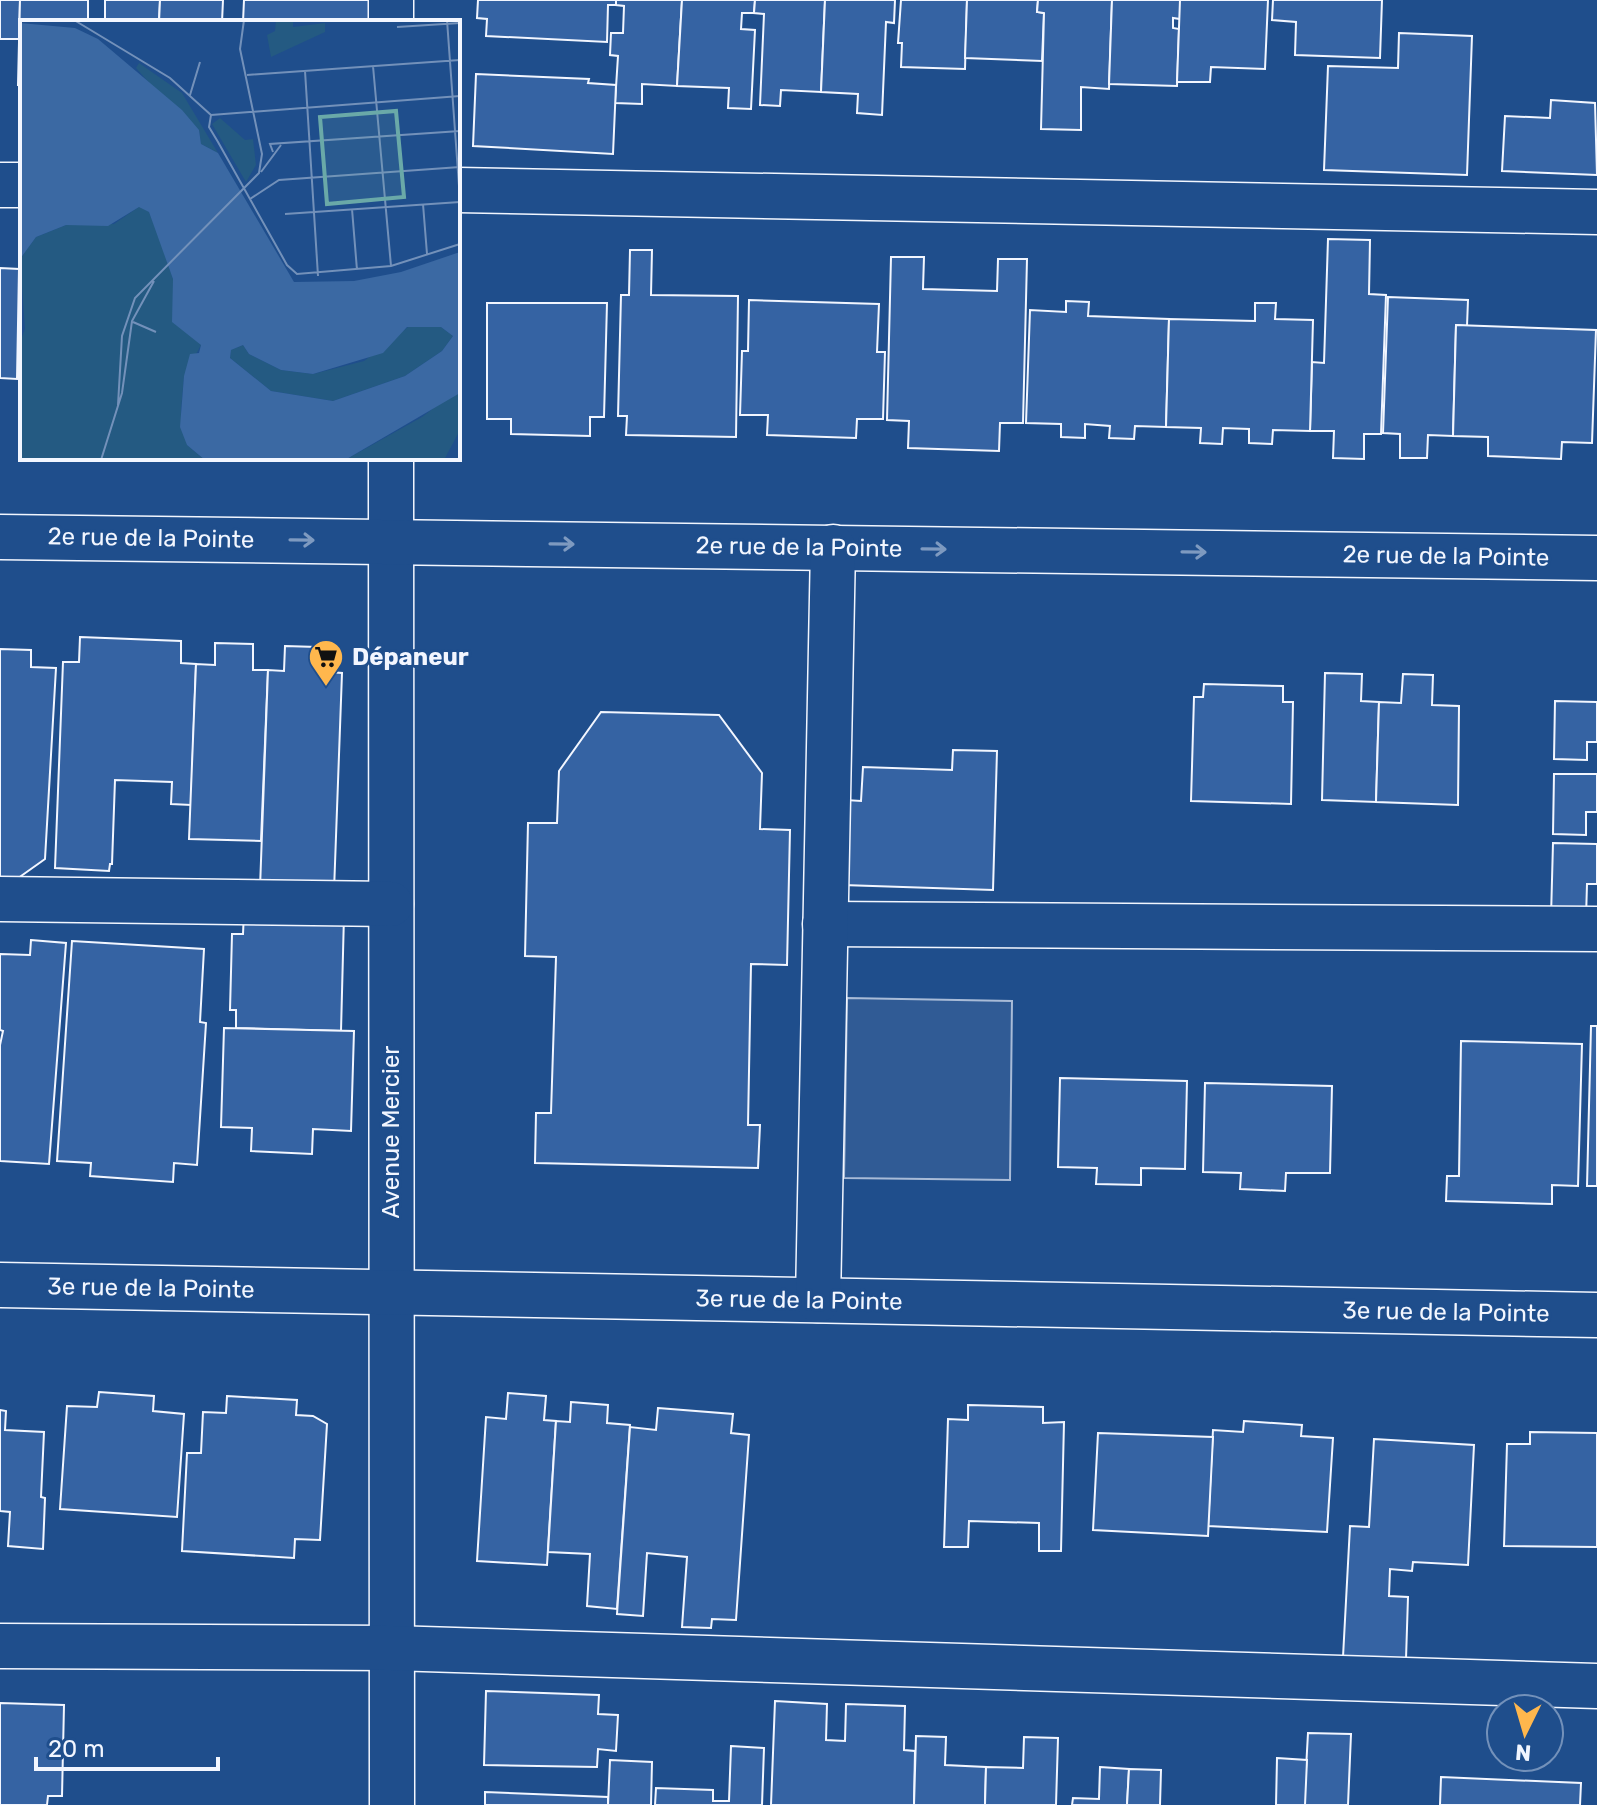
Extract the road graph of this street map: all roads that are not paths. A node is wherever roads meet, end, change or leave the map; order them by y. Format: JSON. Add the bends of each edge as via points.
{"nodes":[{"id":1,"x":460,"y":190,"type":"edge"},
{"id":2,"x":1597,"y":212,"type":"edge"},
{"id":3,"x":391,"y":460,"type":"edge"},
{"id":4,"x":0,"y":537,"type":"edge"},
{"id":5,"x":391,"y":541,"type":"junction"},
{"id":6,"x":833,"y":547,"type":"junction"},
{"id":7,"x":1597,"y":558,"type":"edge"},
{"id":8,"x":0,"y":899,"type":"edge"},
{"id":9,"x":391,"y":904,"type":"junction"},
{"id":10,"x":825,"y":924,"type":"junction"},
{"id":11,"x":1597,"y":929,"type":"edge"},
{"id":12,"x":0,"y":1285,"type":"edge"},
{"id":13,"x":392,"y":1292,"type":"junction"},
{"id":14,"x":818,"y":1300,"type":"junction"},
{"id":15,"x":1597,"y":1315,"type":"edge"},
{"id":16,"x":0,"y":1646,"type":"edge"},
{"id":17,"x":392,"y":1648,"type":"junction"},
{"id":18,"x":1597,"y":1686,"type":"edge"},
{"id":19,"x":392,"y":1805,"type":"edge"}],
"edges":[{"from":1,"to":2,"type":"street"},
{"from":3,"to":5,"type":"street","name":"Avenue Mercier"},
{"from":4,"to":5,"type":"street","name":"2e rue de la Pointe","one_way":true},
{"from":5,"to":6,"type":"street","name":"2e rue de la Pointe","one_way":true},
{"from":5,"to":9,"type":"street","name":"Avenue Mercier"},
{"from":6,"to":7,"type":"street","name":"2e rue de la Pointe","one_way":true},
{"from":6,"to":10,"type":"street"},
{"from":8,"to":9,"type":"street"},
{"from":9,"to":13,"type":"street","name":"Avenue Mercier"},
{"from":10,"to":11,"type":"street"},
{"from":10,"to":14,"type":"street"},
{"from":12,"to":13,"type":"street","name":"3e rue de la Pointe"},
{"from":13,"to":14,"type":"street","name":"3e rue de la Pointe"},
{"from":13,"to":17,"type":"street","name":"Avenue Mercier"},
{"from":14,"to":15,"type":"street","name":"3e rue de la Pointe"},
{"from":16,"to":17,"type":"street"},
{"from":17,"to":18,"type":"street"},
{"from":17,"to":19,"type":"street","name":"Avenue Mercier"}]}
